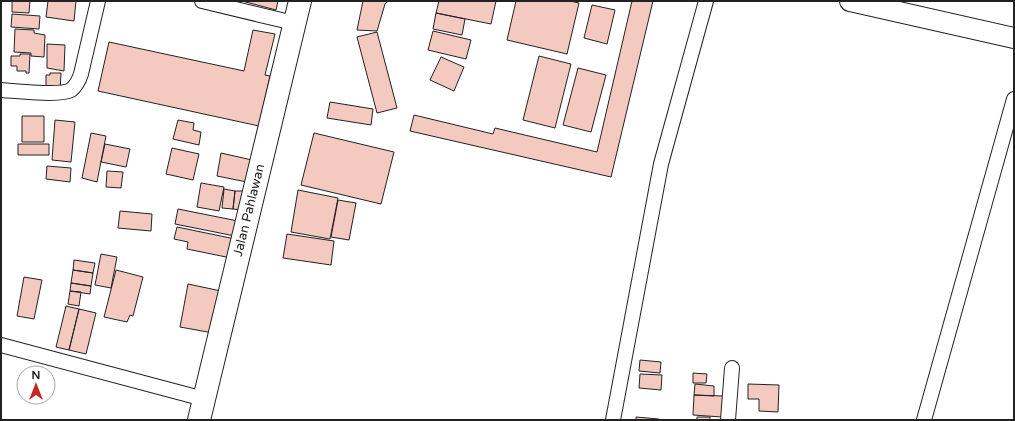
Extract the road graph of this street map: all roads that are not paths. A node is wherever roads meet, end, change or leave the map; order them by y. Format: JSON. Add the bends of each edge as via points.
{"nodes":[{"id":1,"x":98,"y":1,"type":"edge"},
{"id":2,"x":202,"y":1,"type":"edge"},
{"id":3,"x":300,"y":1,"type":"edge"},
{"id":4,"x":706,"y":1,"type":"edge"},
{"id":5,"x":850,"y":1,"type":"edge"},
{"id":6,"x":294,"y":23,"type":"junction"},
{"id":7,"x":1014,"y":38,"type":"edge"},
{"id":8,"x":1,"y":90,"type":"edge"},
{"id":9,"x":1014,"y":99,"type":"edge"},
{"id":10,"x":1,"y":345,"type":"edge"},
{"id":11,"x":732,"y":368,"type":"dead end"},
{"id":12,"x":204,"y":399,"type":"junction"},
{"id":13,"x":199,"y":420,"type":"edge"},
{"id":14,"x":613,"y":420,"type":"edge"},
{"id":15,"x":728,"y":420,"type":"edge"},
{"id":16,"x":924,"y":420,"type":"edge"}],
"edges":[{"from":1,"to":8,"type":"street","via":[[77,84],[70,90]]},
{"from":2,"to":6,"type":"street"},
{"from":3,"to":6,"type":"highway","name":"Jalan Pahlawan"},
{"from":4,"to":14,"type":"street","via":[[661,164]]},
{"from":5,"to":7,"type":"street"},
{"from":6,"to":12,"type":"highway","name":"Jalan Pahlawan"},
{"from":9,"to":16,"type":"street"},
{"from":10,"to":12,"type":"street"},
{"from":11,"to":15,"type":"street"},
{"from":12,"to":13,"type":"highway","name":"Jalan Pahlawan"}]}
